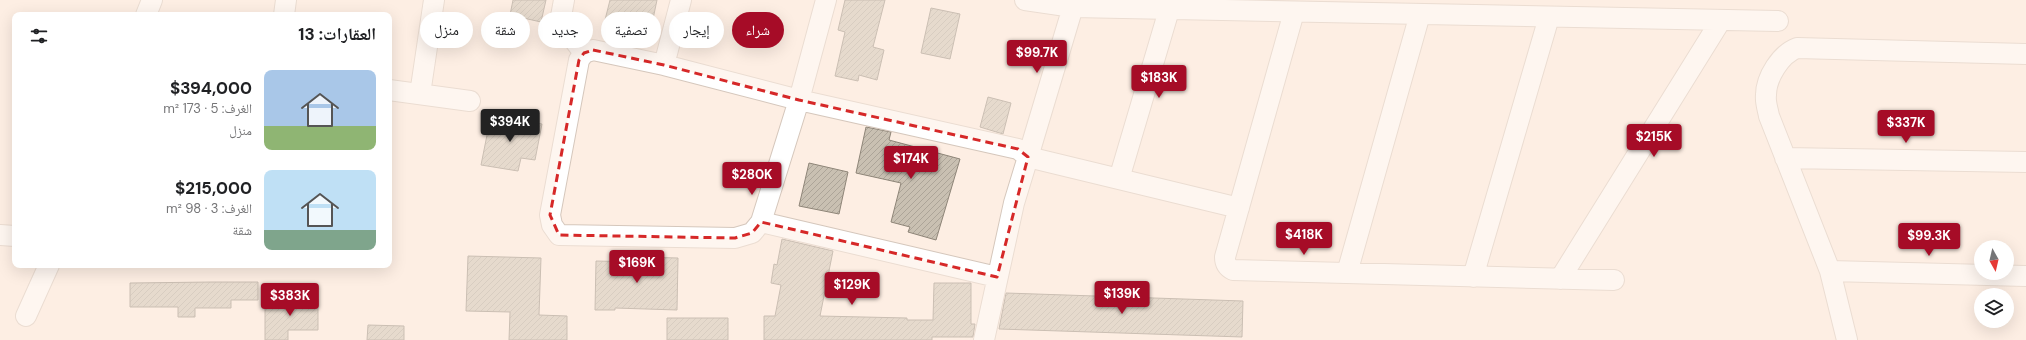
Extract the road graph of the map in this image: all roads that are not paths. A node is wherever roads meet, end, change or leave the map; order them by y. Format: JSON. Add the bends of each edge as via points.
{"nodes":[{"id":1,"x":152,"y":0,"type":"edge"},
{"id":2,"x":286,"y":0,"type":"edge"},
{"id":3,"x":434,"y":0,"type":"edge"},
{"id":4,"x":564,"y":0,"type":"edge"},
{"id":5,"x":681,"y":0,"type":"edge"},
{"id":6,"x":826,"y":0,"type":"edge"},
{"id":7,"x":1025,"y":0,"type":"edge"},
{"id":8,"x":1074,"y":4,"type":"edge"},
{"id":9,"x":1169,"y":10,"type":"junction"},
{"id":10,"x":147,"y":12,"type":"edge"},
{"id":11,"x":284,"y":12,"type":"edge"},
{"id":12,"x":1294,"y":12,"type":"junction"},
{"id":13,"x":1420,"y":14,"type":"junction"},
{"id":14,"x":1549,"y":17,"type":"junction"},
{"id":15,"x":1721,"y":20,"type":"junction"},
{"id":16,"x":1778,"y":21,"type":"dead end"},
{"id":17,"x":584,"y":53,"type":"junction"},
{"id":18,"x":2026,"y":54,"type":"edge"},
{"id":19,"x":664,"y":65,"type":"junction"},
{"id":20,"x":392,"y":90,"type":"edge"},
{"id":21,"x":420,"y":94,"type":"junction"},
{"id":22,"x":799,"y":100,"type":"junction"},
{"id":23,"x":470,"y":101,"type":"dead end"},
{"id":24,"x":1028,"y":157,"type":"junction"},
{"id":25,"x":1786,"y":158,"type":"junction"},
{"id":26,"x":2026,"y":162,"type":"edge"},
{"id":27,"x":1119,"y":179,"type":"junction"},
{"id":28,"x":1238,"y":208,"type":"junction"},
{"id":29,"x":761,"y":222,"type":"junction"},
{"id":30,"x":0,"y":235,"type":"edge"},
{"id":31,"x":12,"y":236,"type":"edge"},
{"id":32,"x":48,"y":268,"type":"edge"},
{"id":33,"x":1830,"y":271,"type":"junction"},
{"id":34,"x":1347,"y":273,"type":"junction"},
{"id":35,"x":2026,"y":276,"type":"edge"},
{"id":36,"x":997,"y":277,"type":"junction"},
{"id":37,"x":1473,"y":277,"type":"junction"},
{"id":38,"x":1560,"y":279,"type":"junction"},
{"id":39,"x":1614,"y":280,"type":"dead end"},
{"id":40,"x":26,"y":316,"type":"dead end"},
{"id":41,"x":984,"y":340,"type":"edge"},
{"id":42,"x":1847,"y":340,"type":"edge"}],
"edges":[{"from":1,"to":10,"type":"street"},
{"from":2,"to":11,"type":"street"},
{"from":3,"to":21,"type":"street"},
{"from":4,"to":17,"type":"street","via":[[560,22]]},
{"from":5,"to":19,"type":"street"},
{"from":6,"to":22,"type":"street"},
{"from":7,"to":8,"type":"street"},
{"from":8,"to":9,"type":"street"},
{"from":8,"to":24,"type":"street"},
{"from":9,"to":12,"type":"street"},
{"from":9,"to":27,"type":"street"},
{"from":12,"to":13,"type":"street"},
{"from":12,"to":28,"type":"street"},
{"from":13,"to":14,"type":"street"},
{"from":13,"to":34,"type":"street"},
{"from":14,"to":15,"type":"street"},
{"from":14,"to":37,"type":"street"},
{"from":15,"to":16,"type":"street"},
{"from":15,"to":38,"type":"street"},
{"from":17,"to":19,"type":"street","via":[[593,50]]},
{"from":17,"to":29,"type":"street","via":[[579,60],[550,215],[552,226],[559,235],[735,238],[752,233]]},
{"from":18,"to":25,"type":"street","via":[[1797,48],[1787,52],[1767,84],[1765,96],[1769,116]]},
{"from":19,"to":22,"type":"street"},
{"from":20,"to":21,"type":"street"},
{"from":21,"to":23,"type":"street"},
{"from":22,"to":24,"type":"street","via":[[1018,149]]},
{"from":22,"to":29,"type":"street"},
{"from":24,"to":27,"type":"street"},
{"from":24,"to":36,"type":"street","via":[[1014,203]]},
{"from":25,"to":26,"type":"street"},
{"from":25,"to":33,"type":"street"},
{"from":27,"to":28,"type":"street"},
{"from":28,"to":34,"type":"street","via":[[1225,257],[1229,268]]},
{"from":29,"to":36,"type":"street"},
{"from":30,"to":31,"type":"street"},
{"from":32,"to":40,"type":"street"},
{"from":33,"to":35,"type":"street"},
{"from":33,"to":42,"type":"street"},
{"from":34,"to":37,"type":"street"},
{"from":36,"to":41,"type":"street"},
{"from":37,"to":38,"type":"street"},
{"from":38,"to":39,"type":"street"}]}
